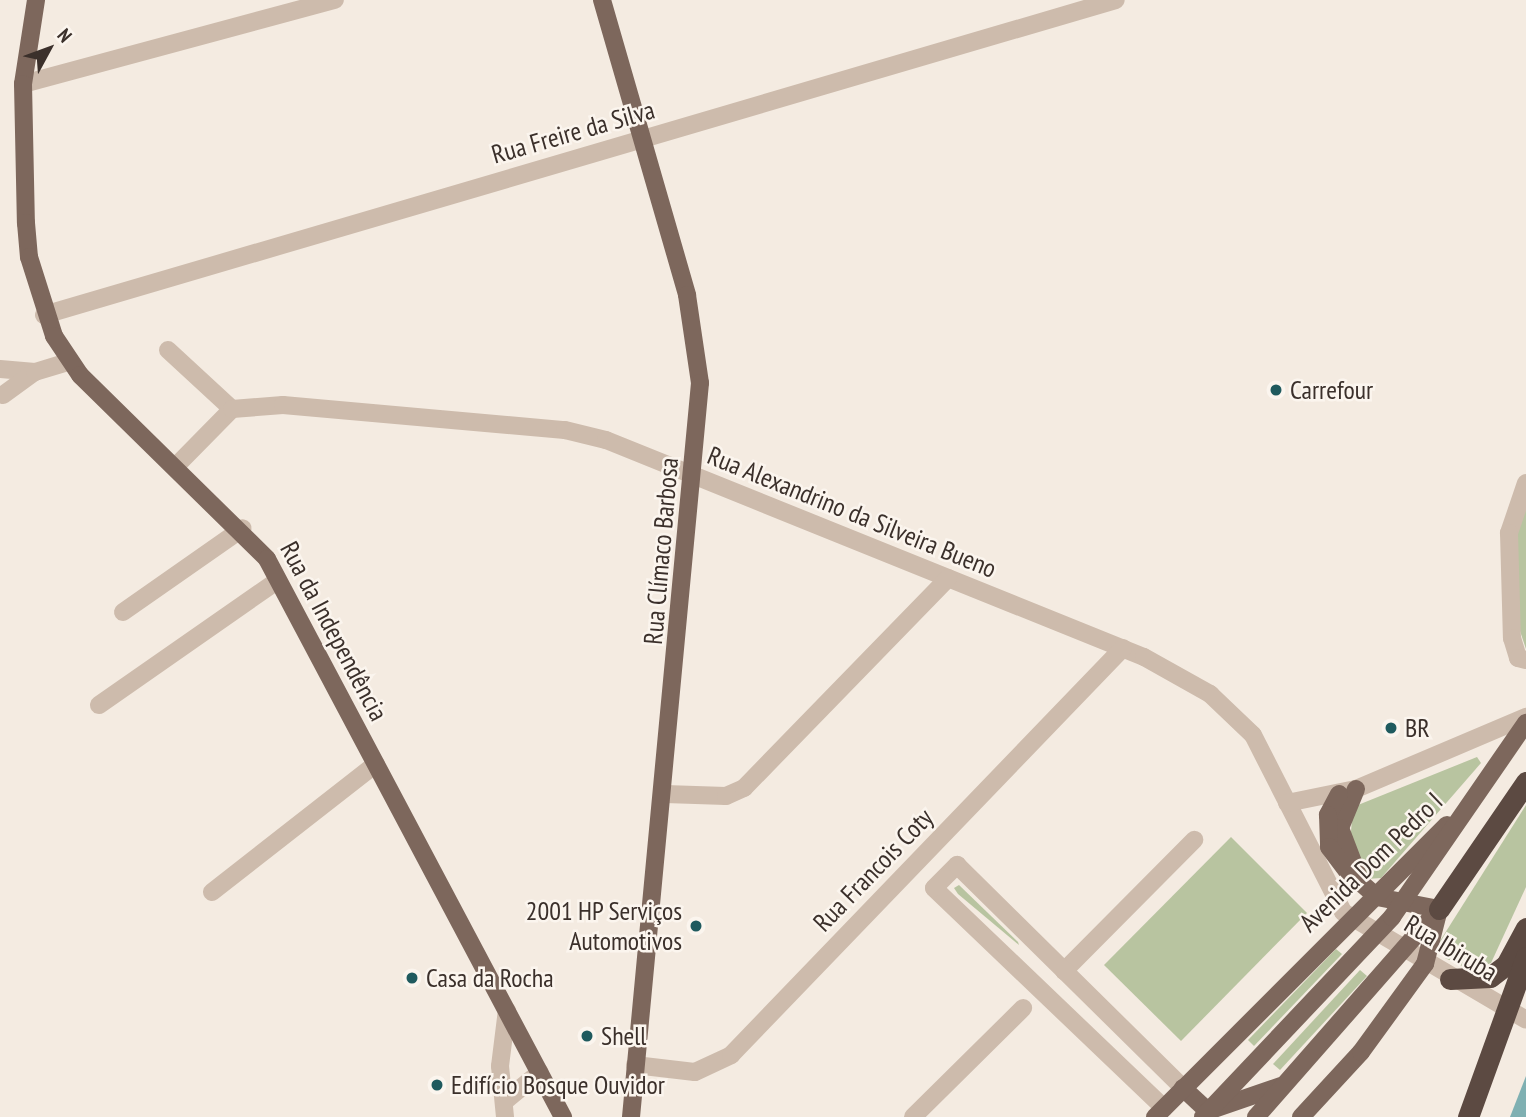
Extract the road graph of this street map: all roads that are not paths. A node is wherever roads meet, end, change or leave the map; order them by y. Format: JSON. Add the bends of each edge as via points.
{"nodes":[{"id":1,"x":36,"y":0,"type":"edge"},
{"id":2,"x":335,"y":0,"type":"edge"},
{"id":3,"x":602,"y":0,"type":"edge"},
{"id":4,"x":1116,"y":0,"type":"edge"},
{"id":5,"x":23,"y":85,"type":"junction"},
{"id":6,"x":643,"y":139,"type":"junction"},
{"id":7,"x":44,"y":315,"type":"junction"},
{"id":8,"x":168,"y":350,"type":"dead end"},
{"id":9,"x":68,"y":362,"type":"junction"},
{"id":10,"x":0,"y":369,"type":"edge"},
{"id":11,"x":35,"y":372,"type":"junction"},
{"id":12,"x":2,"y":397,"type":"edge"},
{"id":13,"x":232,"y":410,"type":"junction"},
{"id":14,"x":177,"y":466,"type":"junction"},
{"id":15,"x":695,"y":478,"type":"junction"},
{"id":16,"x":1526,"y":483,"type":"edge"},
{"id":17,"x":243,"y":528,"type":"junction"},
{"id":18,"x":948,"y":578,"type":"junction"},
{"id":19,"x":278,"y":580,"type":"junction"},
{"id":20,"x":124,"y":612,"type":"dead end"},
{"id":21,"x":1123,"y":648,"type":"junction"},
{"id":22,"x":1526,"y":660,"type":"edge"},
{"id":23,"x":99,"y":705,"type":"dead end"},
{"id":24,"x":1526,"y":717,"type":"edge"},
{"id":25,"x":1526,"y":723,"type":"edge"},
{"id":26,"x":376,"y":764,"type":"junction"},
{"id":27,"x":1526,"y":782,"type":"edge"},
{"id":28,"x":1347,"y":791,"type":"junction"},
{"id":29,"x":665,"y":794,"type":"junction"},
{"id":30,"x":1477,"y":797,"type":"junction"},
{"id":31,"x":1287,"y":803,"type":"junction"},
{"id":32,"x":1194,"y":840,"type":"dead end"},
{"id":33,"x":212,"y":892,"type":"dead end"},
{"id":34,"x":1377,"y":897,"type":"junction"},
{"id":35,"x":1402,"y":902,"type":"junction"},
{"id":36,"x":1439,"y":909,"type":"junction"},
{"id":37,"x":1350,"y":918,"type":"junction"},
{"id":38,"x":1526,"y":928,"type":"edge"},
{"id":39,"x":1377,"y":934,"type":"junction"},
{"id":40,"x":1036,"y":944,"type":"junction"},
{"id":41,"x":1405,"y":952,"type":"junction"},
{"id":42,"x":1526,"y":957,"type":"edge"},
{"id":43,"x":1425,"y":964,"type":"junction"},
{"id":44,"x":1015,"y":966,"type":"junction"},
{"id":45,"x":1064,"y":971,"type":"junction"},
{"id":46,"x":1450,"y":979,"type":"junction"},
{"id":47,"x":1082,"y":988,"type":"junction"},
{"id":48,"x":1023,"y":1009,"type":"dead end"},
{"id":49,"x":507,"y":1010,"type":"junction"},
{"id":50,"x":1062,"y":1010,"type":"junction"},
{"id":51,"x":1519,"y":1017,"type":"edge"},
{"id":52,"x":635,"y":1065,"type":"junction"},
{"id":53,"x":540,"y":1072,"type":"junction"},
{"id":54,"x":1286,"y":1084,"type":"junction"},
{"id":55,"x":1183,"y":1088,"type":"junction"},
{"id":56,"x":505,"y":1109,"type":"edge"},
{"id":57,"x":1164,"y":1114,"type":"edge"},
{"id":58,"x":1206,"y":1114,"type":"edge"},
{"id":59,"x":563,"y":1117,"type":"edge"},
{"id":60,"x":631,"y":1117,"type":"edge"},
{"id":61,"x":913,"y":1117,"type":"edge"},
{"id":62,"x":1256,"y":1117,"type":"edge"},
{"id":63,"x":1301,"y":1117,"type":"edge"},
{"id":64,"x":1468,"y":1117,"type":"edge"}],
"edges":[{"from":1,"to":5,"type":"main road","name":"Rua da Independência"},
{"from":2,"to":5,"type":"street"},
{"from":3,"to":6,"type":"main road","name":"Rua Clímaco Barbosa"},
{"from":4,"to":6,"type":"street","name":"Rua Freire da Silva"},
{"from":5,"to":7,"type":"main road","name":"Rua da Independência","via":[[27,234]]},
{"from":6,"to":7,"type":"street","name":"Rua Freire da Silva"},
{"from":6,"to":15,"type":"main road","name":"Rua Clímaco Barbosa","via":[[697,339]]},
{"from":7,"to":9,"type":"main road","name":"Rua da Independência"},
{"from":8,"to":13,"type":"street"},
{"from":9,"to":11,"type":"street"},
{"from":9,"to":14,"type":"main road","name":"Rua da Independência"},
{"from":10,"to":11,"type":"street"},
{"from":10,"to":12,"type":"street"},
{"from":11,"to":12,"type":"street"},
{"from":13,"to":14,"type":"street"},
{"from":13,"to":15,"type":"street","name":"Rua Alexandrino da Silveira Bueno","via":[[283,405],[565,430],[606,440]]},
{"from":14,"to":17,"type":"main road","name":"Rua da Independência"},
{"from":15,"to":18,"type":"street","name":"Rua Alexandrino da Silveira Bueno"},
{"from":15,"to":29,"type":"main road","name":"Rua Clímaco Barbosa"},
{"from":16,"to":22,"type":"street","via":[[1509,533],[1512,638],[1518,658]]},
{"from":17,"to":19,"type":"main road","name":"Rua da Independência"},
{"from":17,"to":20,"type":"street"},
{"from":18,"to":21,"type":"street","name":"Rua Alexandrino da Silveira Bueno"},
{"from":18,"to":29,"type":"street","via":[[744,789],[726,796]]},
{"from":19,"to":23,"type":"street"},
{"from":19,"to":26,"type":"main road","name":"Rua da Independência"},
{"from":21,"to":31,"type":"street","name":"Rua Alexandrino da Silveira Bueno","via":[[1210,694],[1230,712],[1265,751]]},
{"from":21,"to":52,"type":"street","name":"Rua Francois Coty","via":[[731,1055],[695,1072]]},
{"from":24,"to":28,"type":"street"},
{"from":25,"to":30,"type":"main road"},
{"from":26,"to":33,"type":"street"},
{"from":26,"to":49,"type":"main road","name":"Rua da Independência"},
{"from":27,"to":36,"type":"highway"},
{"from":28,"to":31,"type":"street"},
{"from":28,"to":34,"type":"main road","via":[[1328,815],[1329,847],[1344,873]]},
{"from":29,"to":52,"type":"main road","name":"Rua Clímaco Barbosa"},
{"from":30,"to":34,"type":"main road","name":"Avenida Dom Pedro I"},
{"from":30,"to":35,"type":"main road","name":"Avenida Dom Pedro I"},
{"from":31,"to":37,"type":"street","name":"Rua Alexandrino da Silveira Bueno","via":[[1332,899]]},
{"from":32,"to":45,"type":"street"},
{"from":34,"to":35,"type":"main road"},
{"from":34,"to":37,"type":"main road","name":"Avenida Dom Pedro I"},
{"from":35,"to":36,"type":"main road"},
{"from":35,"to":39,"type":"main road","name":"Avenida Dom Pedro I"},
{"from":36,"to":41,"type":"main road"},
{"from":36,"to":43,"type":"main road"},
{"from":37,"to":39,"type":"street","name":"Rua Ibiruba"},
{"from":37,"to":55,"type":"main road","name":"Avenida Dom Pedro I"},
{"from":38,"to":46,"type":"highway","via":[[1506,965],[1490,977]]},
{"from":39,"to":41,"type":"street","name":"Rua Ibiruba"},
{"from":39,"to":58,"type":"main road","name":"Avenida Dom Pedro I"},
{"from":40,"to":44,"type":"street"},
{"from":40,"to":44,"type":"street","via":[[957,865],[934,888]]},
{"from":40,"to":45,"type":"street"},
{"from":41,"to":43,"type":"street","name":"Rua Ibiruba"},
{"from":41,"to":54,"type":"main road"},
{"from":42,"to":51,"type":"highway"},
{"from":43,"to":46,"type":"street","name":"Rua Ibiruba"},
{"from":43,"to":63,"type":"main road","via":[[1361,1052]]},
{"from":44,"to":50,"type":"street"},
{"from":45,"to":47,"type":"street"},
{"from":46,"to":51,"type":"street","name":"Rua Ibiruba"},
{"from":47,"to":50,"type":"street"},
{"from":47,"to":55,"type":"street"},
{"from":48,"to":61,"type":"street"},
{"from":49,"to":53,"type":"main road","name":"Rua da Independência"},
{"from":49,"to":56,"type":"street","via":[[500,1066]]},
{"from":50,"to":57,"type":"street"},
{"from":51,"to":64,"type":"highway"},
{"from":52,"to":60,"type":"main road","name":"Rua Clímaco Barbosa"},
{"from":53,"to":56,"type":"street"},
{"from":53,"to":59,"type":"main road","name":"Rua da Independência"},
{"from":54,"to":58,"type":"main road"},
{"from":54,"to":62,"type":"main road"},
{"from":55,"to":57,"type":"main road","name":"Avenida Dom Pedro I"},
{"from":55,"to":58,"type":"main road"}]}
